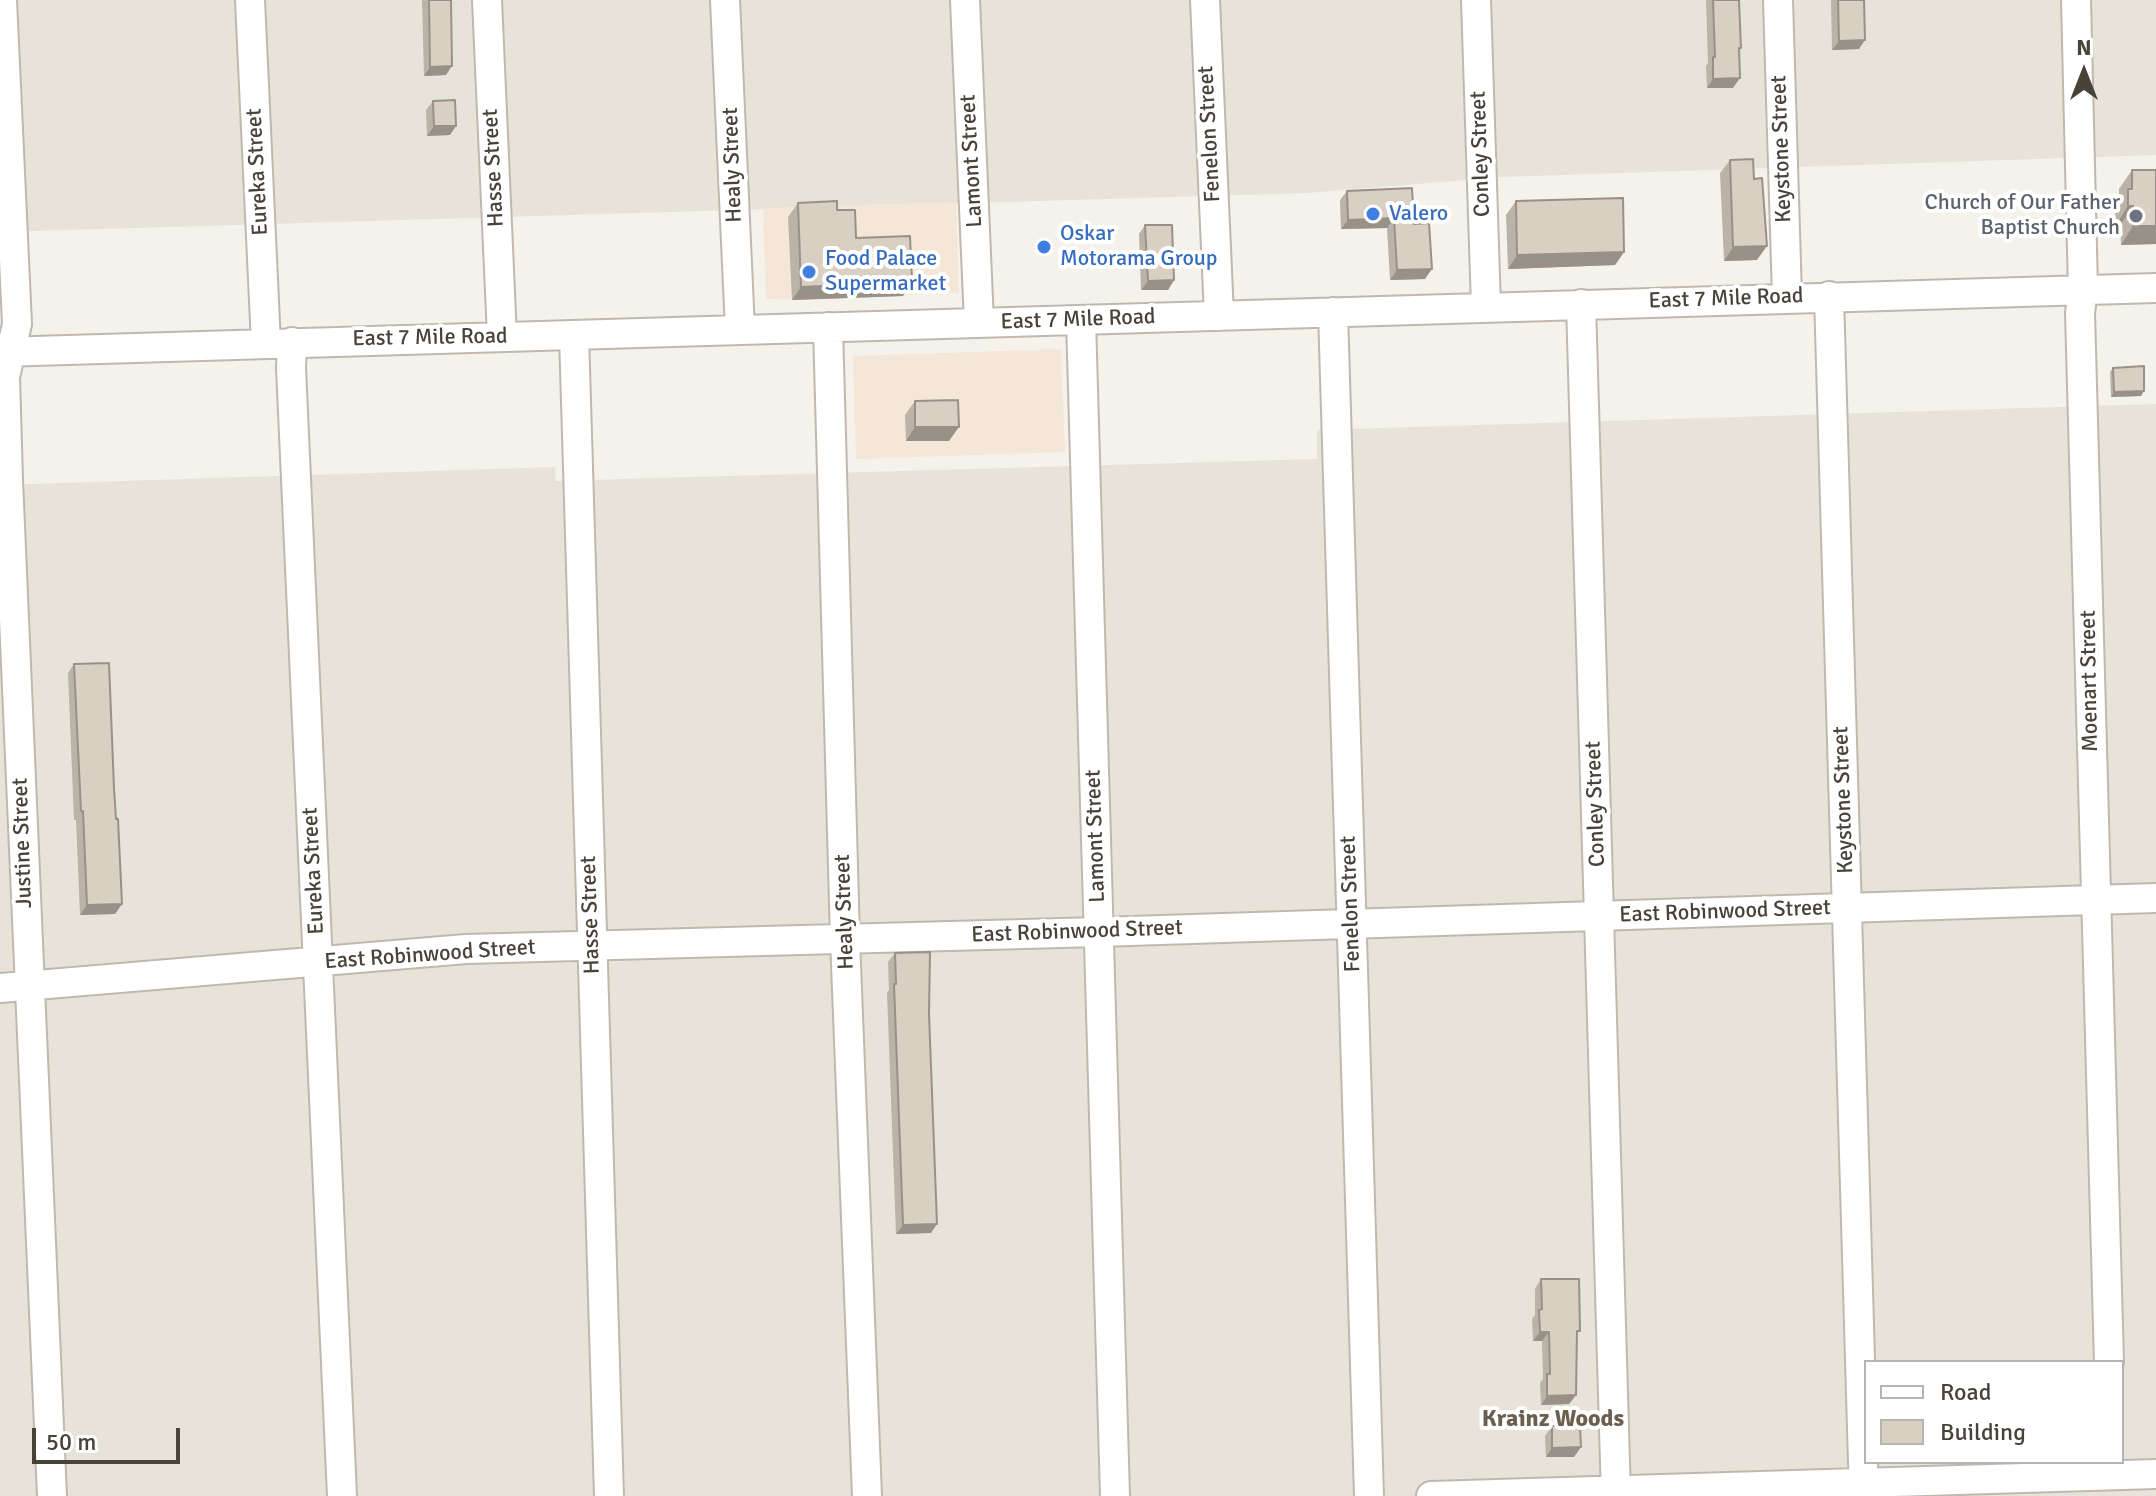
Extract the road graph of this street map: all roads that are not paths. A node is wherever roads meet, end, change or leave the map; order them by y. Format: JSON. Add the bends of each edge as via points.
{"nodes":[{"id":1,"x":2,"y":0,"type":"edge"},
{"id":2,"x":250,"y":0,"type":"edge"},
{"id":3,"x":487,"y":0,"type":"edge"},
{"id":4,"x":725,"y":0,"type":"edge"},
{"id":5,"x":965,"y":0,"type":"edge"},
{"id":6,"x":1205,"y":0,"type":"edge"},
{"id":7,"x":1476,"y":0,"type":"edge"},
{"id":8,"x":1778,"y":0,"type":"edge"},
{"id":9,"x":2076,"y":0,"type":"edge"},
{"id":10,"x":2156,"y":288,"type":"edge"},
{"id":11,"x":2083,"y":290,"type":"junction"},
{"id":12,"x":1829,"y":296,"type":"junction"},
{"id":13,"x":1787,"y":297,"type":"junction"},
{"id":14,"x":1581,"y":304,"type":"junction"},
{"id":15,"x":1486,"y":307,"type":"junction"},
{"id":16,"x":1333,"y":312,"type":"junction"},
{"id":17,"x":1219,"y":316,"type":"junction"},
{"id":18,"x":1081,"y":320,"type":"junction"},
{"id":19,"x":979,"y":323,"type":"junction"},
{"id":20,"x":828,"y":327,"type":"junction"},
{"id":21,"x":740,"y":330,"type":"junction"},
{"id":22,"x":574,"y":335,"type":"junction"},
{"id":23,"x":502,"y":337,"type":"junction"},
{"id":24,"x":279,"y":343,"type":"junction"},
{"id":25,"x":6,"y":351,"type":"edge"},
{"id":26,"x":2156,"y":898,"type":"edge"},
{"id":27,"x":2095,"y":900,"type":"junction"},
{"id":28,"x":1847,"y":908,"type":"junction"},
{"id":29,"x":1599,"y":916,"type":"junction"},
{"id":30,"x":1352,"y":924,"type":"junction"},
{"id":31,"x":1099,"y":932,"type":"junction"},
{"id":32,"x":845,"y":939,"type":"junction"},
{"id":33,"x":592,"y":946,"type":"junction"},
{"id":34,"x":318,"y":962,"type":"junction"},
{"id":35,"x":29,"y":985,"type":"junction"},
{"id":36,"x":0,"y":988,"type":"edge"},
{"id":37,"x":2109,"y":1360,"type":"edge"},
{"id":38,"x":2156,"y":1474,"type":"edge"},
{"id":39,"x":2112,"y":1478,"type":"edge"},
{"id":40,"x":1864,"y":1489,"type":"edge"},
{"id":41,"x":1616,"y":1493,"type":"edge"},
{"id":42,"x":52,"y":1496,"type":"edge"},
{"id":43,"x":342,"y":1496,"type":"edge"},
{"id":44,"x":609,"y":1496,"type":"edge"},
{"id":45,"x":867,"y":1496,"type":"edge"},
{"id":46,"x":1115,"y":1496,"type":"edge"},
{"id":47,"x":1369,"y":1496,"type":"edge"},
{"id":48,"x":1431,"y":1496,"type":"edge"}],
"edges":[{"from":1,"to":25,"type":"street","name":"Justine Street","via":[[17,324]]},
{"from":2,"to":24,"type":"street","name":"Eureka Street"},
{"from":3,"to":23,"type":"street","name":"Hasse Street"},
{"from":4,"to":21,"type":"street","name":"Healy Street"},
{"from":5,"to":19,"type":"street","name":"Lamont Street"},
{"from":6,"to":17,"type":"street","name":"Fenelon Street"},
{"from":7,"to":15,"type":"street","name":"Conley Street"},
{"from":8,"to":13,"type":"street","name":"Keystone Street"},
{"from":9,"to":11,"type":"street","name":"Moenart Street"},
{"from":10,"to":11,"type":"street","name":"East 7 Mile Road"},
{"from":11,"to":12,"type":"street","name":"East 7 Mile Road"},
{"from":11,"to":27,"type":"street","name":"Moenart Street"},
{"from":12,"to":13,"type":"street","name":"East 7 Mile Road"},
{"from":12,"to":28,"type":"street","name":"Keystone Street"},
{"from":13,"to":14,"type":"street","name":"East 7 Mile Road"},
{"from":14,"to":15,"type":"street","name":"East 7 Mile Road"},
{"from":14,"to":29,"type":"street","name":"Conley Street"},
{"from":15,"to":16,"type":"street","name":"East 7 Mile Road"},
{"from":16,"to":17,"type":"street","name":"East 7 Mile Road"},
{"from":16,"to":30,"type":"street","name":"Fenelon Street"},
{"from":17,"to":18,"type":"street","name":"East 7 Mile Road"},
{"from":18,"to":19,"type":"street","name":"East 7 Mile Road"},
{"from":18,"to":31,"type":"street","name":"Lamont Street"},
{"from":19,"to":20,"type":"street","name":"East 7 Mile Road"},
{"from":20,"to":21,"type":"street","name":"East 7 Mile Road"},
{"from":20,"to":32,"type":"street","name":"Healy Street"},
{"from":21,"to":22,"type":"street","name":"East 7 Mile Road"},
{"from":22,"to":23,"type":"street","name":"East 7 Mile Road"},
{"from":22,"to":33,"type":"street","name":"Hasse Street"},
{"from":23,"to":24,"type":"street","name":"East 7 Mile Road"},
{"from":24,"to":25,"type":"street","name":"East 7 Mile Road"},
{"from":24,"to":34,"type":"street","name":"Eureka Street","via":[[291,368]]},
{"from":25,"to":35,"type":"street","name":"Justine Street"},
{"from":26,"to":27,"type":"street","name":"East Robinwood Street"},
{"from":27,"to":28,"type":"street","name":"East Robinwood Street"},
{"from":27,"to":37,"type":"street","name":"Moenart Street"},
{"from":28,"to":29,"type":"street","name":"East Robinwood Street"},
{"from":28,"to":40,"type":"street","name":"Keystone Street"},
{"from":29,"to":30,"type":"street","name":"East Robinwood Street"},
{"from":29,"to":41,"type":"street","name":"Conley Street"},
{"from":30,"to":31,"type":"street","name":"East Robinwood Street"},
{"from":30,"to":47,"type":"street","name":"Fenelon Street"},
{"from":31,"to":32,"type":"street","name":"East Robinwood Street"},
{"from":31,"to":46,"type":"street","name":"Lamont Street"},
{"from":32,"to":33,"type":"street","name":"East Robinwood Street"},
{"from":32,"to":45,"type":"street","name":"Healy Street"},
{"from":33,"to":34,"type":"street","name":"East Robinwood Street","via":[[466,949]]},
{"from":33,"to":44,"type":"street","name":"Hasse Street"},
{"from":34,"to":35,"type":"street","name":"East Robinwood Street"},
{"from":34,"to":43,"type":"street","name":"Eureka Street"},
{"from":35,"to":36,"type":"street","name":"East Robinwood Street"},
{"from":35,"to":42,"type":"street","name":"Justine Street"},
{"from":38,"to":39,"type":"street"},
{"from":39,"to":40,"type":"street"},
{"from":40,"to":41,"type":"street"},
{"from":41,"to":48,"type":"street"}]}
